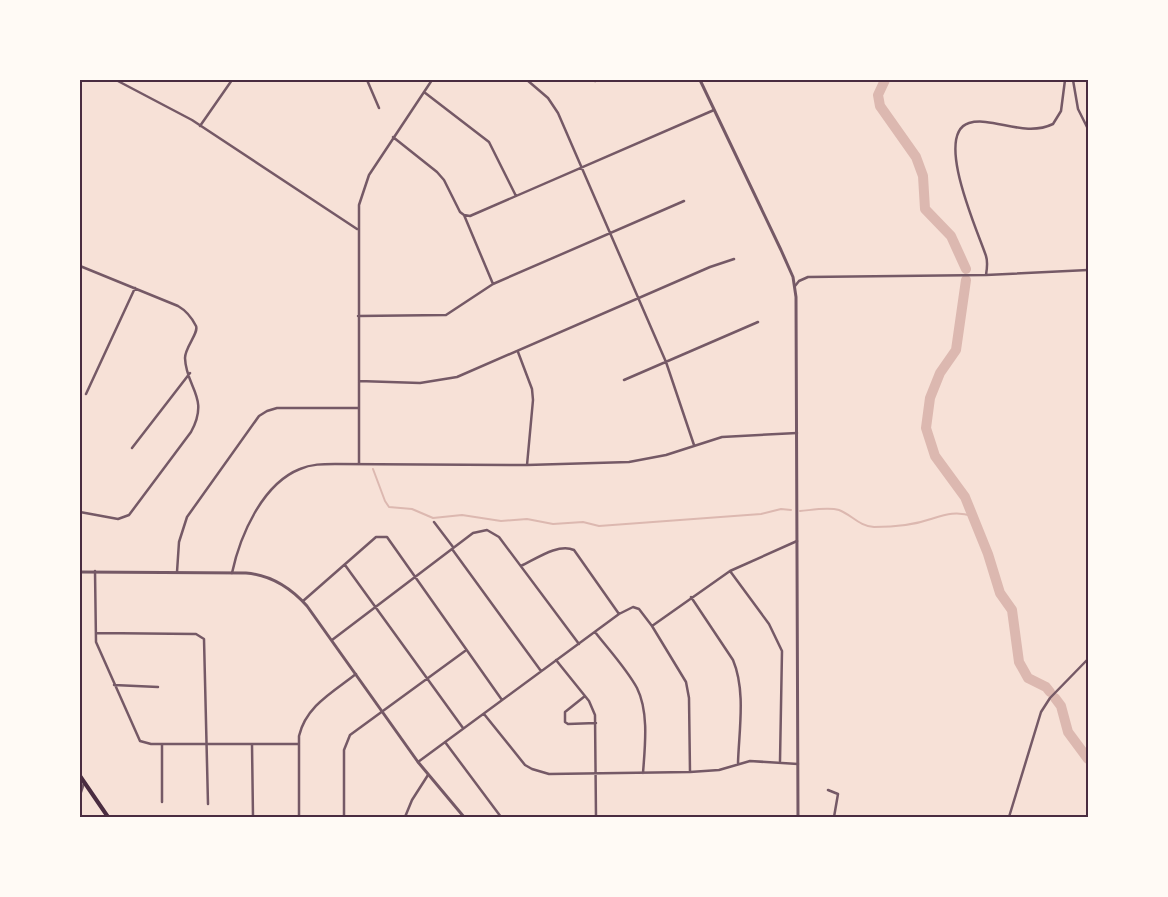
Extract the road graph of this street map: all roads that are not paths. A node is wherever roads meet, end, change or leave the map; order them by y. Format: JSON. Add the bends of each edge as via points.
{"nodes":[{"id":1,"x":116,"y":80,"type":"edge"},
{"id":2,"x":232,"y":80,"type":"edge"},
{"id":3,"x":367,"y":80,"type":"edge"},
{"id":4,"x":432,"y":80,"type":"edge"},
{"id":5,"x":527,"y":80,"type":"edge"},
{"id":6,"x":700,"y":80,"type":"edge"},
{"id":7,"x":1065,"y":80,"type":"edge"},
{"id":8,"x":1073,"y":80,"type":"edge"},
{"id":9,"x":424,"y":92,"type":"junction"},
{"id":10,"x":379,"y":108,"type":"dead end"},
{"id":11,"x":714,"y":110,"type":"junction"},
{"id":12,"x":200,"y":126,"type":"junction"},
{"id":13,"x":1088,"y":129,"type":"edge"},
{"id":14,"x":393,"y":137,"type":"junction"},
{"id":15,"x":581,"y":169,"type":"junction"},
{"id":16,"x":516,"y":196,"type":"junction"},
{"id":17,"x":684,"y":200,"type":"dead end"},
{"id":18,"x":464,"y":215,"type":"junction"},
{"id":19,"x":357,"y":229,"type":"junction"},
{"id":20,"x":610,"y":233,"type":"junction"},
{"id":21,"x":734,"y":259,"type":"dead end"},
{"id":22,"x":80,"y":266,"type":"edge"},
{"id":23,"x":1088,"y":270,"type":"edge"},
{"id":24,"x":986,"y":275,"type":"junction"},
{"id":25,"x":493,"y":284,"type":"junction"},
{"id":26,"x":795,"y":286,"type":"junction"},
{"id":27,"x":135,"y":288,"type":"junction"},
{"id":28,"x":638,"y":298,"type":"junction"},
{"id":29,"x":358,"y":316,"type":"junction"},
{"id":30,"x":758,"y":322,"type":"dead end"},
{"id":31,"x":518,"y":352,"type":"junction"},
{"id":32,"x":666,"y":362,"type":"junction"},
{"id":33,"x":190,"y":373,"type":"junction"},
{"id":34,"x":624,"y":380,"type":"dead end"},
{"id":35,"x":358,"y":382,"type":"junction"},
{"id":36,"x":86,"y":394,"type":"dead end"},
{"id":37,"x":359,"y":408,"type":"junction"},
{"id":38,"x":797,"y":433,"type":"junction"},
{"id":39,"x":694,"y":445,"type":"junction"},
{"id":40,"x":132,"y":448,"type":"dead end"},
{"id":41,"x":359,"y":464,"type":"junction"},
{"id":42,"x":528,"y":465,"type":"junction"},
{"id":43,"x":80,"y":512,"type":"edge"},
{"id":44,"x":434,"y":522,"type":"dead end"},
{"id":45,"x":797,"y":541,"type":"junction"},
{"id":46,"x":452,"y":548,"type":"junction"},
{"id":47,"x":345,"y":565,"type":"junction"},
{"id":48,"x":521,"y":566,"type":"junction"},
{"id":49,"x":95,"y":571,"type":"junction"},
{"id":50,"x":730,"y":571,"type":"junction"},
{"id":51,"x":80,"y":572,"type":"edge"},
{"id":52,"x":178,"y":572,"type":"junction"},
{"id":53,"x":232,"y":573,"type":"junction"},
{"id":54,"x":414,"y":577,"type":"junction"},
{"id":55,"x":692,"y":597,"type":"junction"},
{"id":56,"x":302,"y":601,"type":"junction"},
{"id":57,"x":376,"y":606,"type":"junction"},
{"id":58,"x":619,"y":614,"type":"junction"},
{"id":59,"x":652,"y":626,"type":"junction"},
{"id":60,"x":595,"y":632,"type":"junction"},
{"id":61,"x":95,"y":633,"type":"junction"},
{"id":62,"x":331,"y":640,"type":"junction"},
{"id":63,"x":579,"y":644,"type":"junction"},
{"id":64,"x":466,"y":650,"type":"junction"},
{"id":65,"x":1088,"y":659,"type":"edge"},
{"id":66,"x":556,"y":660,"type":"junction"},
{"id":67,"x":541,"y":671,"type":"junction"},
{"id":68,"x":356,"y":674,"type":"junction"},
{"id":69,"x":427,"y":679,"type":"junction"},
{"id":70,"x":114,"y":685,"type":"junction"},
{"id":71,"x":158,"y":687,"type":"dead end"},
{"id":72,"x":585,"y":696,"type":"junction"},
{"id":73,"x":502,"y":700,"type":"junction"},
{"id":74,"x":383,"y":711,"type":"junction"},
{"id":75,"x":484,"y":714,"type":"junction"},
{"id":76,"x":596,"y":723,"type":"junction"},
{"id":77,"x":464,"y":728,"type":"junction"},
{"id":78,"x":445,"y":742,"type":"junction"},
{"id":79,"x":207,"y":743,"type":"junction"},
{"id":80,"x":162,"y":744,"type":"junction"},
{"id":81,"x":252,"y":744,"type":"junction"},
{"id":82,"x":299,"y":744,"type":"junction"},
{"id":83,"x":780,"y":761,"type":"junction"},
{"id":84,"x":418,"y":762,"type":"junction"},
{"id":85,"x":738,"y":763,"type":"junction"},
{"id":86,"x":798,"y":764,"type":"junction"},
{"id":87,"x":643,"y":772,"type":"junction"},
{"id":88,"x":690,"y":772,"type":"junction"},
{"id":89,"x":596,"y":774,"type":"junction"},
{"id":90,"x":428,"y":775,"type":"junction"},
{"id":91,"x":80,"y":776,"type":"edge"},
{"id":92,"x":84,"y":782,"type":"junction"},
{"id":93,"x":828,"y":790,"type":"dead end"},
{"id":94,"x":80,"y":795,"type":"edge"},
{"id":95,"x":162,"y":802,"type":"dead end"},
{"id":96,"x":208,"y":804,"type":"dead end"},
{"id":97,"x":108,"y":817,"type":"edge"},
{"id":98,"x":252,"y":817,"type":"edge"},
{"id":99,"x":299,"y":817,"type":"edge"},
{"id":100,"x":344,"y":817,"type":"edge"},
{"id":101,"x":405,"y":817,"type":"edge"},
{"id":102,"x":464,"y":817,"type":"edge"},
{"id":103,"x":502,"y":817,"type":"edge"},
{"id":104,"x":596,"y":817,"type":"edge"},
{"id":105,"x":798,"y":817,"type":"edge"},
{"id":106,"x":834,"y":817,"type":"edge"},
{"id":107,"x":1009,"y":817,"type":"edge"}],
"edges":[{"from":1,"to":12,"type":"street"},
{"from":2,"to":12,"type":"street"},
{"from":3,"to":10,"type":"street"},
{"from":4,"to":9,"type":"street"},
{"from":5,"to":15,"type":"street","via":[[548,98],[558,113]]},
{"from":6,"to":11,"type":"street"},
{"from":7,"to":24,"type":"street","via":[[1060,116],[1048,127],[1027,129],[976,122],[960,129],[956,146],[958,174],[986,255]]},
{"from":8,"to":13,"type":"street","via":[[1078,109]]},
{"from":9,"to":14,"type":"street"},
{"from":9,"to":16,"type":"street","via":[[489,142]]},
{"from":11,"to":15,"type":"street"},
{"from":11,"to":26,"type":"street"},
{"from":12,"to":19,"type":"street"},
{"from":14,"to":18,"type":"street","via":[[437,172]]},
{"from":14,"to":19,"type":"street","via":[[362,189]]},
{"from":15,"to":16,"type":"street"},
{"from":15,"to":20,"type":"street"},
{"from":16,"to":18,"type":"street","via":[[476,215]]},
{"from":17,"to":20,"type":"street"},
{"from":18,"to":25,"type":"street"},
{"from":19,"to":29,"type":"street"},
{"from":20,"to":25,"type":"street"},
{"from":20,"to":28,"type":"street"},
{"from":21,"to":28,"type":"street"},
{"from":22,"to":27,"type":"street"},
{"from":23,"to":24,"type":"street"},
{"from":24,"to":26,"type":"street","via":[[808,277],[799,280]]},
{"from":25,"to":29,"type":"street","via":[[440,316]]},
{"from":26,"to":38,"type":"street"},
{"from":27,"to":33,"type":"street","via":[[178,306],[196,326],[186,353]]},
{"from":27,"to":36,"type":"street"},
{"from":28,"to":31,"type":"street"},
{"from":28,"to":32,"type":"street"},
{"from":29,"to":35,"type":"street"},
{"from":30,"to":32,"type":"street"},
{"from":31,"to":35,"type":"street","via":[[444,380]]},
{"from":31,"to":42,"type":"street","via":[[533,400]]},
{"from":32,"to":34,"type":"street"},
{"from":32,"to":39,"type":"street"},
{"from":33,"to":40,"type":"street"},
{"from":33,"to":43,"type":"street","via":[[199,405],[194,425],[133,512],[118,519]]},
{"from":35,"to":37,"type":"street"},
{"from":37,"to":41,"type":"street"},
{"from":37,"to":52,"type":"street","via":[[277,408],[259,416],[187,516],[179,542]]},
{"from":38,"to":39,"type":"street","via":[[728,436]]},
{"from":38,"to":45,"type":"street"},
{"from":39,"to":42,"type":"street","via":[[643,461]]},
{"from":41,"to":42,"type":"street"},
{"from":41,"to":53,"type":"street","via":[[310,466],[298,469],[283,480],[247,526],[237,549]]},
{"from":44,"to":46,"type":"street"},
{"from":45,"to":50,"type":"street"},
{"from":45,"to":86,"type":"street"},
{"from":46,"to":48,"type":"street","via":[[473,533],[487,530],[499,537]]},
{"from":46,"to":54,"type":"street"},
{"from":46,"to":67,"type":"street"},
{"from":47,"to":54,"type":"street","via":[[376,538],[383,536]]},
{"from":47,"to":56,"type":"street"},
{"from":47,"to":57,"type":"street"},
{"from":48,"to":58,"type":"street","via":[[560,548],[574,550]]},
{"from":48,"to":63,"type":"street"},
{"from":49,"to":51,"type":"street"},
{"from":49,"to":52,"type":"street"},
{"from":49,"to":61,"type":"street"},
{"from":50,"to":55,"type":"street"},
{"from":50,"to":83,"type":"street","via":[[769,624],[782,651]]},
{"from":52,"to":53,"type":"street"},
{"from":53,"to":56,"type":"street","via":[[267,577],[284,585]]},
{"from":54,"to":57,"type":"street"},
{"from":54,"to":64,"type":"street"},
{"from":55,"to":59,"type":"street"},
{"from":55,"to":85,"type":"street","via":[[737,669],[740,686]]},
{"from":56,"to":62,"type":"street"},
{"from":57,"to":62,"type":"street"},
{"from":57,"to":69,"type":"street"},
{"from":58,"to":59,"type":"street","via":[[636,607]]},
{"from":58,"to":60,"type":"street"},
{"from":59,"to":88,"type":"street","via":[[683,676],[688,690]]},
{"from":60,"to":63,"type":"street"},
{"from":60,"to":87,"type":"street","via":[[633,682],[641,699]]},
{"from":61,"to":70,"type":"street"},
{"from":61,"to":79,"type":"street","via":[[201,636],[206,644]]},
{"from":62,"to":68,"type":"street"},
{"from":63,"to":66,"type":"street"},
{"from":64,"to":69,"type":"street"},
{"from":64,"to":73,"type":"street"},
{"from":65,"to":107,"type":"street","via":[[1050,698],[1041,712]]},
{"from":66,"to":67,"type":"street"},
{"from":66,"to":72,"type":"street"},
{"from":67,"to":73,"type":"street"},
{"from":68,"to":74,"type":"street"},
{"from":68,"to":82,"type":"street","via":[[309,712],[302,723]]},
{"from":69,"to":74,"type":"street"},
{"from":69,"to":77,"type":"street"},
{"from":70,"to":71,"type":"street"},
{"from":70,"to":80,"type":"street","via":[[140,740]]},
{"from":72,"to":76,"type":"street"},
{"from":72,"to":76,"type":"street","via":[[565,712],[565,722]]},
{"from":73,"to":75,"type":"street"},
{"from":74,"to":84,"type":"street"},
{"from":74,"to":100,"type":"street","via":[[350,735],[345,745]]},
{"from":75,"to":77,"type":"street"},
{"from":75,"to":89,"type":"street","via":[[518,758],[532,769],[549,774]]},
{"from":76,"to":89,"type":"street"},
{"from":77,"to":78,"type":"street"},
{"from":78,"to":84,"type":"street"},
{"from":78,"to":103,"type":"street"},
{"from":79,"to":80,"type":"street"},
{"from":79,"to":81,"type":"street"},
{"from":79,"to":96,"type":"street"},
{"from":80,"to":95,"type":"street"},
{"from":81,"to":82,"type":"street"},
{"from":81,"to":98,"type":"street"},
{"from":82,"to":99,"type":"street"},
{"from":83,"to":85,"type":"street"},
{"from":83,"to":86,"type":"street"},
{"from":84,"to":90,"type":"street"},
{"from":85,"to":88,"type":"street","via":[[719,770]]},
{"from":86,"to":105,"type":"street"},
{"from":87,"to":88,"type":"street"},
{"from":87,"to":89,"type":"street"},
{"from":89,"to":104,"type":"street"},
{"from":90,"to":101,"type":"street"},
{"from":90,"to":102,"type":"street"},
{"from":91,"to":92,"type":"highway"},
{"from":92,"to":94,"type":"street"},
{"from":92,"to":97,"type":"highway"},
{"from":93,"to":106,"type":"street","via":[[838,794]]}]}
